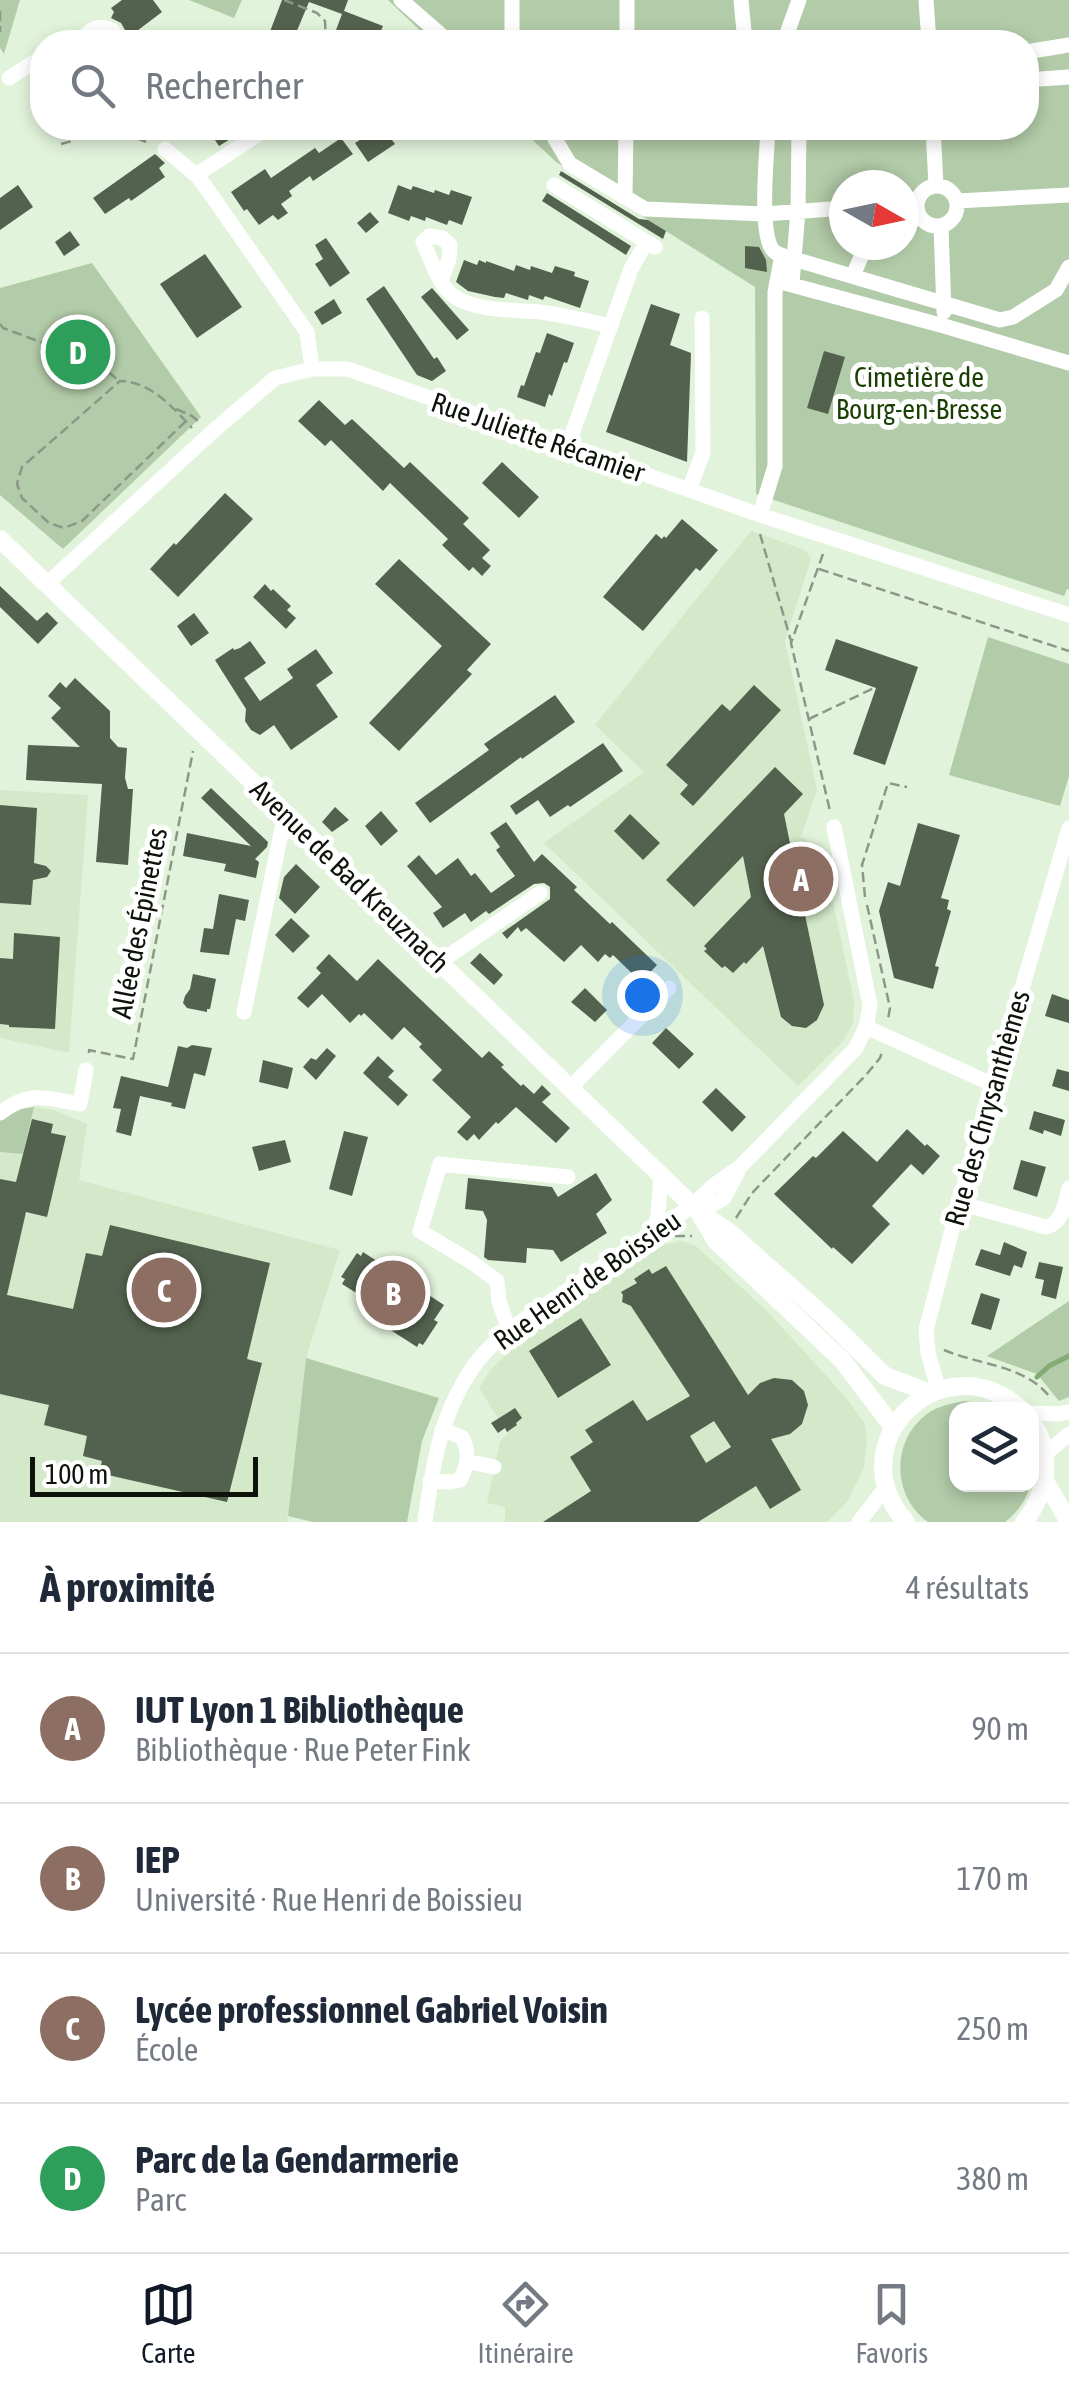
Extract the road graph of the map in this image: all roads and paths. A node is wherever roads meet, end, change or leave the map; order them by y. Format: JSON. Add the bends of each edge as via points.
{"nodes":[{"id":1,"x":284,"y":0,"type":"edge"},
{"id":2,"x":401,"y":0,"type":"edge"},
{"id":3,"x":512,"y":0,"type":"edge"},
{"id":4,"x":627,"y":0,"type":"edge"},
{"id":5,"x":741,"y":0,"type":"edge"},
{"id":6,"x":799,"y":0,"type":"edge"},
{"id":7,"x":926,"y":0,"type":"edge"},
{"id":8,"x":0,"y":11,"type":"edge"},
{"id":9,"x":325,"y":30,"type":"edge"},
{"id":10,"x":435,"y":30,"type":"edge"},
{"id":11,"x":512,"y":30,"type":"edge"},
{"id":12,"x":627,"y":30,"type":"edge"},
{"id":13,"x":744,"y":30,"type":"edge"},
{"id":14,"x":788,"y":30,"type":"edge"},
{"id":15,"x":927,"y":30,"type":"edge"},
{"id":16,"x":0,"y":32,"type":"edge"},
{"id":17,"x":1069,"y":45,"type":"edge"},
{"id":18,"x":1039,"y":50,"type":"edge"},
{"id":19,"x":30,"y":65,"type":"edge"},
{"id":20,"x":1069,"y":77,"type":"edge"},
{"id":21,"x":9,"y":78,"type":"dead end"},
{"id":22,"x":1039,"y":79,"type":"edge"},
{"id":23,"x":74,"y":140,"type":"edge"},
{"id":24,"x":141,"y":140,"type":"edge"},
{"id":25,"x":250,"y":140,"type":"edge"},
{"id":26,"x":556,"y":140,"type":"edge"},
{"id":27,"x":626,"y":140,"type":"edge"},
{"id":28,"x":768,"y":140,"type":"edge"},
{"id":29,"x":799,"y":140,"type":"edge"},
{"id":30,"x":934,"y":140,"type":"edge"},
{"id":31,"x":61,"y":144,"type":"dead end"},
{"id":32,"x":165,"y":149,"type":"joint"},
{"id":33,"x":196,"y":175,"type":"junction"},
{"id":34,"x":936,"y":185,"type":"junction"},
{"id":35,"x":554,"y":186,"type":"dead end"},
{"id":36,"x":919,"y":195,"type":"edge"},
{"id":37,"x":1069,"y":195,"type":"edge"},
{"id":38,"x":626,"y":197,"type":"junction"},
{"id":39,"x":957,"y":201,"type":"junction"},
{"id":40,"x":829,"y":209,"type":"edge"},
{"id":41,"x":798,"y":212,"type":"junction"},
{"id":42,"x":765,"y":214,"type":"junction"},
{"id":43,"x":919,"y":215,"type":"edge"},
{"id":44,"x":940,"y":226,"type":"junction"},
{"id":45,"x":788,"y":257,"type":"junction"},
{"id":46,"x":860,"y":260,"type":"edge"},
{"id":47,"x":1069,"y":267,"type":"edge"},
{"id":48,"x":853,"y":276,"type":"junction"},
{"id":49,"x":441,"y":280,"type":"dead end"},
{"id":50,"x":784,"y":282,"type":"junction"},
{"id":51,"x":945,"y":305,"type":"junction"},
{"id":52,"x":702,"y":318,"type":"dead end"},
{"id":53,"x":0,"y":324,"type":"edge"},
{"id":54,"x":611,"y":326,"type":"junction"},
{"id":55,"x":944,"y":326,"type":"junction"},
{"id":56,"x":1069,"y":363,"type":"edge"},
{"id":57,"x":312,"y":369,"type":"junction"},
{"id":58,"x":120,"y":382,"type":"junction"},
{"id":59,"x":174,"y":408,"type":"junction"},
{"id":60,"x":186,"y":421,"type":"junction"},
{"id":61,"x":207,"y":437,"type":"junction"},
{"id":62,"x":567,"y":448,"type":"junction"},
{"id":63,"x":689,"y":490,"type":"junction"},
{"id":64,"x":759,"y":522,"type":"junction"},
{"id":65,"x":0,"y":539,"type":"edge"},
{"id":66,"x":824,"y":552,"type":"dead end"},
{"id":67,"x":818,"y":569,"type":"junction"},
{"id":68,"x":48,"y":584,"type":"junction"},
{"id":69,"x":1067,"y":616,"type":"edge"},
{"id":70,"x":791,"y":643,"type":"junction"},
{"id":71,"x":1069,"y":651,"type":"edge"},
{"id":72,"x":874,"y":688,"type":"dead end"},
{"id":73,"x":810,"y":719,"type":"junction"},
{"id":74,"x":197,"y":730,"type":"junction"},
{"id":75,"x":907,"y":787,"type":"dead end"},
{"id":76,"x":285,"y":814,"type":"junction"},
{"id":77,"x":834,"y":827,"type":"joint"},
{"id":78,"x":1069,"y":828,"type":"edge"},
{"id":79,"x":1066,"y":850,"type":"edge"},
{"id":80,"x":1050,"y":892,"type":"junction"},
{"id":81,"x":540,"y":893,"type":"dead end"},
{"id":82,"x":1069,"y":896,"type":"edge"},
{"id":83,"x":440,"y":962,"type":"junction"},
{"id":84,"x":669,"y":988,"type":"dead end"},
{"id":85,"x":244,"y":1012,"type":"dead end"},
{"id":86,"x":866,"y":1027,"type":"junction"},
{"id":87,"x":886,"y":1036,"type":"junction"},
{"id":88,"x":86,"y":1070,"type":"joint"},
{"id":89,"x":994,"y":1085,"type":"junction"},
{"id":90,"x":571,"y":1087,"type":"junction"},
{"id":91,"x":0,"y":1113,"type":"edge"},
{"id":92,"x":661,"y":1176,"type":"junction"},
{"id":93,"x":568,"y":1178,"type":"dead end"},
{"id":94,"x":1069,"y":1188,"type":"edge"},
{"id":95,"x":959,"y":1204,"type":"junction"},
{"id":96,"x":696,"y":1210,"type":"junction"},
{"id":97,"x":654,"y":1232,"type":"junction"},
{"id":98,"x":720,"y":1234,"type":"junction"},
{"id":99,"x":671,"y":1236,"type":"dead end"},
{"id":100,"x":509,"y":1330,"type":"junction"},
{"id":101,"x":926,"y":1343,"type":"junction"},
{"id":102,"x":934,"y":1391,"type":"junction"},
{"id":103,"x":1013,"y":1402,"type":"edge"},
{"id":104,"x":1064,"y":1413,"type":"edge"},
{"id":105,"x":894,"y":1427,"type":"junction"},
{"id":106,"x":442,"y":1430,"type":"junction"},
{"id":107,"x":1069,"y":1434,"type":"edge"},
{"id":108,"x":1039,"y":1435,"type":"edge"},
{"id":109,"x":1045,"y":1454,"type":"junction"},
{"id":110,"x":466,"y":1461,"type":"junction"},
{"id":111,"x":494,"y":1467,"type":"dead end"},
{"id":112,"x":430,"y":1481,"type":"junction"},
{"id":113,"x":1045,"y":1481,"type":"junction"},
{"id":114,"x":886,"y":1488,"type":"junction"},
{"id":115,"x":424,"y":1522,"type":"edge"},
{"id":116,"x":858,"y":1522,"type":"edge"},
{"id":117,"x":906,"y":1522,"type":"edge"},
{"id":118,"x":1024,"y":1522,"type":"edge"},
{"id":119,"x":1069,"y":1522,"type":"edge"}],
"edges":[{"from":1,"to":9,"type":"path","via":[[317,13]]},
{"from":2,"to":10,"type":"street"},
{"from":3,"to":11,"type":"street"},
{"from":4,"to":12,"type":"street"},
{"from":5,"to":13,"type":"street"},
{"from":6,"to":14,"type":"street"},
{"from":7,"to":15,"type":"street"},
{"from":8,"to":16,"type":"path"},
{"from":17,"to":18,"type":"street"},
{"from":19,"to":21,"type":"street"},
{"from":20,"to":22,"type":"street"},
{"from":23,"to":31,"type":"path"},
{"from":24,"to":32,"type":"path"},
{"from":25,"to":33,"type":"street"},
{"from":26,"to":38,"type":"street","via":[[570,164]]},
{"from":27,"to":38,"type":"street"},
{"from":28,"to":42,"type":"street"},
{"from":29,"to":41,"type":"street"},
{"from":30,"to":34,"type":"street"},
{"from":32,"to":33,"type":"street"},
{"from":33,"to":57,"type":"street","via":[[307,332]]},
{"from":34,"to":36,"type":"street"},
{"from":34,"to":39,"type":"street"},
{"from":35,"to":54,"type":"street","via":[[651,245],[631,269]]},
{"from":37,"to":39,"type":"street"},
{"from":38,"to":42,"type":"street","via":[[645,209]]},
{"from":39,"to":44,"type":"street","via":[[954,217]]},
{"from":40,"to":41,"type":"street"},
{"from":41,"to":42,"type":"street"},
{"from":41,"to":45,"type":"street"},
{"from":42,"to":45,"type":"street","via":[[771,248]]},
{"from":43,"to":44,"type":"street"},
{"from":44,"to":51,"type":"street"},
{"from":45,"to":48,"type":"street"},
{"from":45,"to":50,"type":"street"},
{"from":46,"to":48,"type":"street"},
{"from":47,"to":51,"type":"street","via":[[1056,290],[1012,317],[1000,320]]},
{"from":48,"to":51,"type":"street"},
{"from":49,"to":54,"type":"street","via":[[452,296],[469,302]]},
{"from":50,"to":55,"type":"street"},
{"from":50,"to":64,"type":"street","via":[[775,466]]},
{"from":51,"to":55,"type":"street"},
{"from":52,"to":63,"type":"street","via":[[703,453]]},
{"from":53,"to":58,"type":"path","via":[[97,363]]},
{"from":54,"to":62,"type":"street"},
{"from":55,"to":56,"type":"street"},
{"from":57,"to":61,"type":"street","via":[[275,378]]},
{"from":57,"to":62,"type":"street","name":"Rue Juliette Récamier","via":[[348,370]]},
{"from":58,"to":59,"type":"path","via":[[135,381]]},
{"from":58,"to":60,"type":"path","via":[[22,467],[22,498],[49,523],[64,528],[82,521]]},
{"from":59,"to":60,"type":"path"},
{"from":59,"to":61,"type":"path","via":[[192,416]]},
{"from":60,"to":61,"type":"path"},
{"from":61,"to":68,"type":"street"},
{"from":62,"to":63,"type":"street","name":"Rue Juliette Récamier"},
{"from":63,"to":64,"type":"street","name":"Rue Juliette Récamier"},
{"from":64,"to":69,"type":"street","name":"Rue Juliette Récamier"},
{"from":64,"to":70,"type":"path"},
{"from":65,"to":68,"type":"main road","name":"Avenue de Bad Kreuznach"},
{"from":66,"to":67,"type":"path"},
{"from":67,"to":70,"type":"path"},
{"from":67,"to":71,"type":"path"},
{"from":68,"to":74,"type":"main road","name":"Avenue de Bad Kreuznach"},
{"from":70,"to":73,"type":"path"},
{"from":72,"to":73,"type":"path"},
{"from":73,"to":77,"type":"path"},
{"from":74,"to":76,"type":"main road","name":"Avenue de Bad Kreuznach"},
{"from":74,"to":88,"type":"path","name":"Allée des Épinettes","via":[[132,1059],[90,1050]]},
{"from":75,"to":87,"type":"path","via":[[888,783],[862,865],[890,1008]]},
{"from":76,"to":83,"type":"main road","name":"Avenue de Bad Kreuznach"},
{"from":76,"to":85,"type":"street"},
{"from":77,"to":86,"type":"street","via":[[870,1005]]},
{"from":78,"to":79,"type":"street","name":"Rue des Chrysanthèmes"},
{"from":79,"to":80,"type":"street","name":"Rue des Chrysanthèmes"},
{"from":80,"to":82,"type":"street"},
{"from":80,"to":89,"type":"street","name":"Rue des Chrysanthèmes"},
{"from":81,"to":83,"type":"street"},
{"from":83,"to":90,"type":"main road","name":"Avenue de Bad Kreuznach"},
{"from":84,"to":90,"type":"street"},
{"from":86,"to":87,"type":"street"},
{"from":86,"to":96,"type":"street","name":"Rue Henri de Boissieu","via":[[856,1048],[740,1167],[724,1198]]},
{"from":87,"to":89,"type":"street"},
{"from":87,"to":98,"type":"path","via":[[880,1058]]},
{"from":88,"to":91,"type":"street","via":[[80,1104],[18,1099]]},
{"from":89,"to":95,"type":"street","name":"Rue des Chrysanthèmes"},
{"from":90,"to":92,"type":"main road","name":"Avenue de Bad Kreuznach"},
{"from":92,"to":96,"type":"main road","name":"Avenue de Bad Kreuznach"},
{"from":92,"to":97,"type":"street"},
{"from":93,"to":100,"type":"street","via":[[440,1164],[420,1231],[497,1280]]},
{"from":94,"to":95,"type":"street","via":[[1060,1218],[1046,1227]]},
{"from":95,"to":101,"type":"street","name":"Rue des Chrysanthèmes"},
{"from":96,"to":97,"type":"street","name":"Rue Henri de Boissieu"},
{"from":96,"to":98,"type":"main road","name":"Avenue de Bad Kreuznach"},
{"from":97,"to":100,"type":"street","name":"Rue Henri de Boissieu"},
{"from":98,"to":99,"type":"path","via":[[704,1242]]},
{"from":98,"to":102,"type":"main road","name":"Avenue de Bad Kreuznach","via":[[826,1318],[885,1376]]},
{"from":98,"to":105,"type":"main road","name":"Avenue de Bad Kreuznach","via":[[741,1266],[842,1360]]},
{"from":100,"to":106,"type":"street","name":"Rue Henri de Boissieu","via":[[473,1366]]},
{"from":101,"to":102,"type":"street","name":"Rue des Chrysanthèmes"},
{"from":101,"to":104,"type":"path","via":[[1027,1376]]},
{"from":102,"to":103,"type":"main road","via":[[976,1386]]},
{"from":102,"to":105,"type":"main road"},
{"from":105,"to":114,"type":"main road","via":[[883,1467]]},
{"from":106,"to":110,"type":"street","via":[[462,1438]]},
{"from":106,"to":112,"type":"street","name":"Rue Henri de Boissieu"},
{"from":107,"to":109,"type":"street"},
{"from":108,"to":109,"type":"main road"},
{"from":109,"to":113,"type":"main road"},
{"from":110,"to":111,"type":"street"},
{"from":110,"to":112,"type":"street","via":[[460,1480]]},
{"from":112,"to":115,"type":"street","name":"Rue Henri de Boissieu"},
{"from":113,"to":118,"type":"main road"},
{"from":113,"to":119,"type":"main road"},
{"from":114,"to":116,"type":"street"},
{"from":114,"to":117,"type":"main road"}]}
